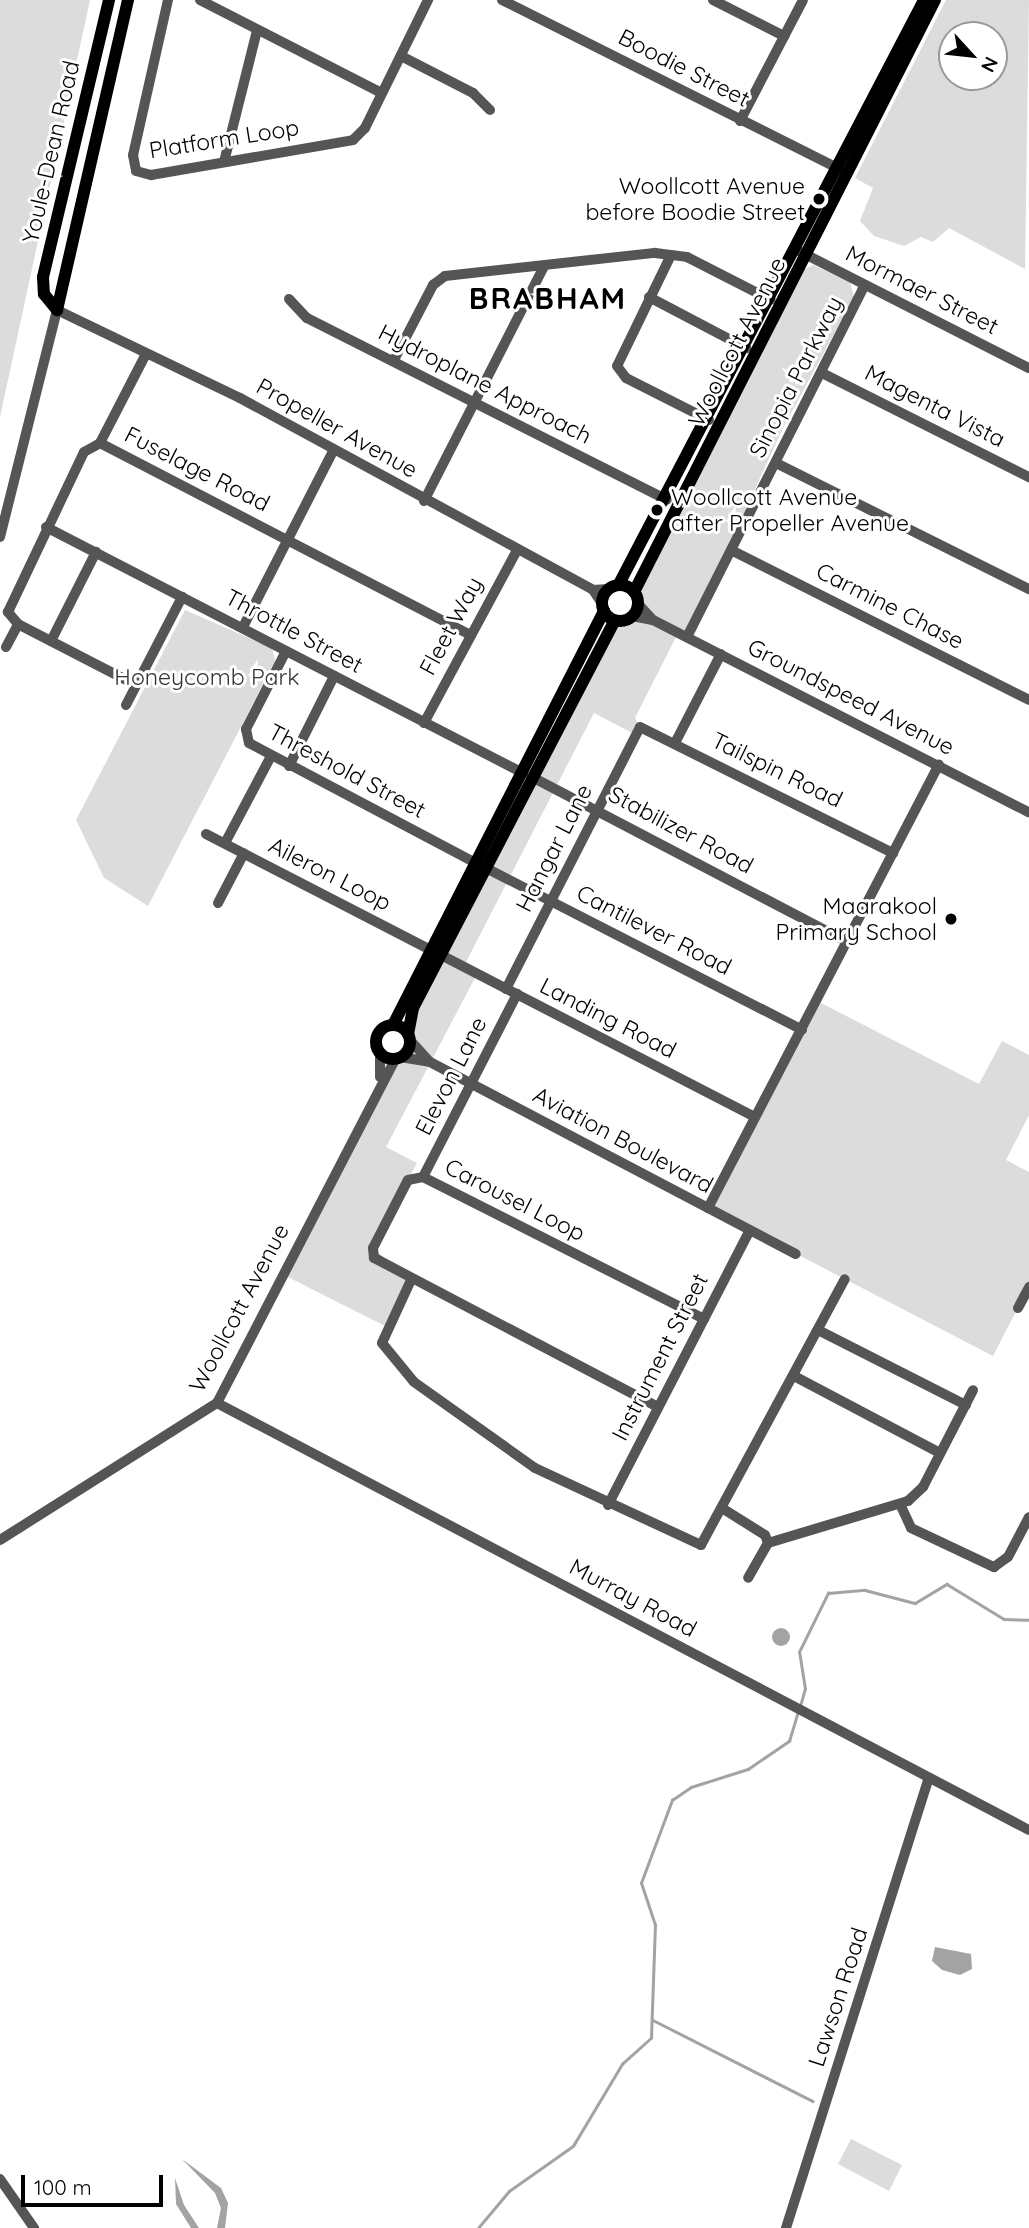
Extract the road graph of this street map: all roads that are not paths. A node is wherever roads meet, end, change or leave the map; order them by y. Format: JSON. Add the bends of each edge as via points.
{"nodes":[{"id":1,"x":108,"y":0,"type":"edge"},
{"id":2,"x":128,"y":0,"type":"edge"},
{"id":3,"x":168,"y":0,"type":"edge"},
{"id":4,"x":200,"y":0,"type":"edge"},
{"id":5,"x":428,"y":0,"type":"edge"},
{"id":6,"x":502,"y":0,"type":"edge"},
{"id":7,"x":713,"y":0,"type":"edge"},
{"id":8,"x":803,"y":0,"type":"edge"},
{"id":9,"x":924,"y":0,"type":"edge"},
{"id":10,"x":935,"y":0,"type":"edge"},
{"id":11,"x":257,"y":31,"type":"junction"},
{"id":12,"x":784,"y":36,"type":"junction"},
{"id":13,"x":401,"y":56,"type":"junction"},
{"id":14,"x":382,"y":93,"type":"junction"},
{"id":15,"x":490,"y":110,"type":"dead end"},
{"id":16,"x":740,"y":121,"type":"junction"},
{"id":17,"x":224,"y":162,"type":"junction"},
{"id":18,"x":842,"y":171,"type":"junction"},
{"id":19,"x":801,"y":252,"type":"junction"},
{"id":20,"x":671,"y":255,"type":"junction"},
{"id":21,"x":545,"y":265,"type":"junction"},
{"id":22,"x":865,"y":285,"type":"junction"},
{"id":23,"x":649,"y":297,"type":"junction"},
{"id":24,"x":289,"y":299,"type":"dead end"},
{"id":25,"x":771,"y":300,"type":"junction"},
{"id":26,"x":57,"y":310,"type":"junction"},
{"id":27,"x":746,"y":348,"type":"junction"},
{"id":28,"x":146,"y":354,"type":"junction"},
{"id":29,"x":394,"y":360,"type":"junction"},
{"id":30,"x":1029,"y":368,"type":"edge"},
{"id":31,"x":822,"y":373,"type":"junction"},
{"id":32,"x":475,"y":401,"type":"junction"},
{"id":33,"x":709,"y":420,"type":"junction"},
{"id":34,"x":100,"y":443,"type":"junction"},
{"id":35,"x":332,"y":453,"type":"junction"},
{"id":36,"x":776,"y":463,"type":"junction"},
{"id":37,"x":1029,"y":477,"type":"edge"},
{"id":38,"x":667,"y":500,"type":"junction"},
{"id":39,"x":424,"y":501,"type":"junction"},
{"id":40,"x":46,"y":527,"type":"junction"},
{"id":41,"x":0,"y":537,"type":"edge"},
{"id":42,"x":287,"y":540,"type":"junction"},
{"id":43,"x":517,"y":550,"type":"junction"},
{"id":44,"x":731,"y":550,"type":"junction"},
{"id":45,"x":96,"y":552,"type":"junction"},
{"id":46,"x":613,"y":587,"type":"junction"},
{"id":47,"x":1029,"y":589,"type":"edge"},
{"id":48,"x":593,"y":590,"type":"junction"},
{"id":49,"x":182,"y":597,"type":"junction"},
{"id":50,"x":635,"y":604,"type":"junction"},
{"id":51,"x":603,"y":607,"type":"junction"},
{"id":52,"x":615,"y":620,"type":"junction"},
{"id":53,"x":18,"y":624,"type":"junction"},
{"id":54,"x":243,"y":627,"type":"junction"},
{"id":55,"x":470,"y":635,"type":"junction"},
{"id":56,"x":687,"y":637,"type":"junction"},
{"id":57,"x":51,"y":641,"type":"junction"},
{"id":58,"x":6,"y":647,"type":"dead end"},
{"id":59,"x":286,"y":651,"type":"junction"},
{"id":60,"x":721,"y":654,"type":"junction"},
{"id":61,"x":334,"y":676,"type":"junction"},
{"id":62,"x":136,"y":685,"type":"junction"},
{"id":63,"x":1029,"y":700,"type":"edge"},
{"id":64,"x":126,"y":705,"type":"dead end"},
{"id":65,"x":424,"y":723,"type":"junction"},
{"id":66,"x":640,"y":727,"type":"joint"},
{"id":67,"x":675,"y":743,"type":"junction"},
{"id":68,"x":271,"y":756,"type":"junction"},
{"id":69,"x":939,"y":765,"type":"junction"},
{"id":70,"x":289,"y":766,"type":"junction"},
{"id":71,"x":527,"y":775,"type":"junction"},
{"id":72,"x":597,"y":809,"type":"junction"},
{"id":73,"x":1029,"y":812,"type":"edge"},
{"id":74,"x":206,"y":834,"type":"dead end"},
{"id":75,"x":225,"y":843,"type":"junction"},
{"id":76,"x":244,"y":853,"type":"junction"},
{"id":77,"x":893,"y":853,"type":"junction"},
{"id":78,"x":482,"y":866,"type":"junction"},
{"id":79,"x":551,"y":900,"type":"junction"},
{"id":80,"x":218,"y":903,"type":"dead end"},
{"id":81,"x":847,"y":942,"type":"junction"},
{"id":82,"x":437,"y":953,"type":"junction"},
{"id":83,"x":511,"y":992,"type":"junction"},
{"id":84,"x":393,"y":1025,"type":"junction"},
{"id":85,"x":802,"y":1030,"type":"junction"},
{"id":86,"x":409,"y":1037,"type":"junction"},
{"id":87,"x":380,"y":1054,"type":"junction"},
{"id":88,"x":398,"y":1058,"type":"junction"},
{"id":89,"x":430,"y":1062,"type":"junction"},
{"id":90,"x":380,"y":1080,"type":"junction"},
{"id":91,"x":471,"y":1083,"type":"junction"},
{"id":92,"x":755,"y":1118,"type":"junction"},
{"id":93,"x":423,"y":1177,"type":"junction"},
{"id":94,"x":708,"y":1208,"type":"junction"},
{"id":95,"x":750,"y":1230,"type":"junction"},
{"id":96,"x":796,"y":1254,"type":"dead end"},
{"id":97,"x":845,"y":1279,"type":"dead end"},
{"id":98,"x":411,"y":1280,"type":"junction"},
{"id":99,"x":1029,"y":1287,"type":"edge"},
{"id":100,"x":1018,"y":1308,"type":"dead end"},
{"id":101,"x":704,"y":1319,"type":"junction"},
{"id":102,"x":818,"y":1330,"type":"junction"},
{"id":103,"x":794,"y":1377,"type":"junction"},
{"id":104,"x":973,"y":1390,"type":"dead end"},
{"id":105,"x":217,"y":1403,"type":"junction"},
{"id":106,"x":966,"y":1405,"type":"junction"},
{"id":107,"x":658,"y":1406,"type":"junction"},
{"id":108,"x":940,"y":1452,"type":"junction"},
{"id":109,"x":608,"y":1504,"type":"junction"},
{"id":110,"x":900,"y":1504,"type":"junction"},
{"id":111,"x":725,"y":1510,"type":"junction"},
{"id":112,"x":1029,"y":1517,"type":"edge"},
{"id":113,"x":0,"y":1540,"type":"edge"},
{"id":114,"x":768,"y":1543,"type":"junction"},
{"id":115,"x":748,"y":1578,"type":"dead end"},
{"id":116,"x":929,"y":1778,"type":"junction"},
{"id":117,"x":1029,"y":1830,"type":"edge"},
{"id":118,"x":0,"y":2179,"type":"edge"},
{"id":119,"x":34,"y":2228,"type":"edge"},
{"id":120,"x":786,"y":2228,"type":"edge"}],
"edges":[{"from":1,"to":26,"type":"main road","name":"Youle-Dean Road","via":[[43,277],[44,294]]},
{"from":2,"to":26,"type":"main road","name":"Youle-Dean Road"},
{"from":3,"to":17,"type":"street","name":"Platform Loop","via":[[133,155],[136,171],[151,175]]},
{"from":4,"to":11,"type":"street"},
{"from":5,"to":13,"type":"street","name":"Platform Loop"},
{"from":6,"to":16,"type":"street","name":"Boodie Street"},
{"from":7,"to":12,"type":"street"},
{"from":8,"to":12,"type":"street"},
{"from":9,"to":18,"type":"main road","name":"Woollcott Avenue"},
{"from":10,"to":18,"type":"main road","name":"Woollcott Avenue"},
{"from":11,"to":14,"type":"street"},
{"from":11,"to":17,"type":"street"},
{"from":12,"to":16,"type":"street"},
{"from":13,"to":14,"type":"street","name":"Platform Loop"},
{"from":13,"to":15,"type":"street","via":[[473,93]]},
{"from":14,"to":17,"type":"street","name":"Platform Loop","via":[[353,140]]},
{"from":16,"to":18,"type":"street","name":"Boodie Street"},
{"from":18,"to":19,"type":"main road","name":"Woollcott Avenue"},
{"from":19,"to":22,"type":"street","name":"Mormaer Street"},
{"from":19,"to":25,"type":"main road","name":"Woollcott Avenue"},
{"from":19,"to":50,"type":"main road","name":"Woollcott Avenue"},
{"from":20,"to":21,"type":"street"},
{"from":20,"to":23,"type":"street"},
{"from":20,"to":25,"type":"street"},
{"from":21,"to":29,"type":"street","via":[[445,276],[433,285]]},
{"from":21,"to":32,"type":"street"},
{"from":22,"to":30,"type":"street","name":"Mormaer Street"},
{"from":22,"to":31,"type":"street","name":"Sinopia Parkway"},
{"from":23,"to":27,"type":"street"},
{"from":23,"to":33,"type":"street","via":[[617,366],[626,378]]},
{"from":24,"to":29,"type":"street","name":"Hydroplane Approach","via":[[307,318]]},
{"from":25,"to":27,"type":"main road","name":"Woollcott Avenue"},
{"from":26,"to":28,"type":"street","name":"Propeller Avenue"},
{"from":26,"to":41,"type":"street","name":"Youle-Dean Road"},
{"from":27,"to":33,"type":"main road","name":"Woollcott Avenue"},
{"from":28,"to":34,"type":"street"},
{"from":28,"to":35,"type":"street","name":"Propeller Avenue"},
{"from":29,"to":32,"type":"street","name":"Hydroplane Approach"},
{"from":31,"to":36,"type":"street","name":"Sinopia Parkway"},
{"from":31,"to":37,"type":"street","name":"Magenta Vista"},
{"from":32,"to":38,"type":"street","name":"Hydroplane Approach"},
{"from":32,"to":39,"type":"street"},
{"from":33,"to":38,"type":"main road","name":"Woollcott Avenue"},
{"from":34,"to":40,"type":"street","name":"Fuselage Road","via":[[84,452]]},
{"from":34,"to":42,"type":"street","name":"Fuselage Road"},
{"from":35,"to":39,"type":"street","name":"Propeller Avenue"},
{"from":35,"to":42,"type":"street"},
{"from":36,"to":44,"type":"street","name":"Sinopia Parkway"},
{"from":36,"to":47,"type":"street"},
{"from":38,"to":46,"type":"main road","name":"Woollcott Avenue"},
{"from":39,"to":43,"type":"street","name":"Propeller Avenue"},
{"from":40,"to":45,"type":"street","name":"Throttle Street"},
{"from":40,"to":53,"type":"street","name":"Fuselage Road","via":[[8,603]]},
{"from":42,"to":54,"type":"street"},
{"from":42,"to":55,"type":"street","name":"Fuselage Road"},
{"from":43,"to":48,"type":"street","name":"Propeller Avenue"},
{"from":43,"to":55,"type":"street","name":"Fleet Way"},
{"from":44,"to":56,"type":"street","name":"Sinopia Parkway"},
{"from":44,"to":63,"type":"street","name":"Carmine Chase"},
{"from":45,"to":49,"type":"street","name":"Throttle Street"},
{"from":45,"to":57,"type":"street"},
{"from":46,"to":48,"type":"street"},
{"from":46,"to":50,"type":"main road"},
{"from":46,"to":51,"type":"main road","name":"Woollcott Avenue"},
{"from":48,"to":51,"type":"street","name":"Propeller Avenue"},
{"from":49,"to":54,"type":"street","name":"Throttle Street"},
{"from":49,"to":62,"type":"street"},
{"from":50,"to":52,"type":"main road"},
{"from":50,"to":56,"type":"street","name":"Groundspeed Avenue","via":[[653,620]]},
{"from":51,"to":52,"type":"main road"},
{"from":51,"to":71,"type":"main road","name":"Woollcott Avenue"},
{"from":52,"to":71,"type":"main road","name":"Woollcott Avenue"},
{"from":53,"to":57,"type":"street"},
{"from":53,"to":58,"type":"street"},
{"from":54,"to":59,"type":"street","name":"Throttle Street"},
{"from":55,"to":65,"type":"street","name":"Fleet Way"},
{"from":56,"to":60,"type":"street","name":"Groundspeed Avenue"},
{"from":57,"to":62,"type":"street"},
{"from":59,"to":61,"type":"street","name":"Throttle Street"},
{"from":59,"to":68,"type":"street","name":"Threshold Street","via":[[246,729],[249,743]]},
{"from":60,"to":67,"type":"street"},
{"from":60,"to":69,"type":"street","name":"Groundspeed Avenue"},
{"from":61,"to":65,"type":"street","name":"Throttle Street"},
{"from":61,"to":70,"type":"street"},
{"from":62,"to":64,"type":"street"},
{"from":65,"to":71,"type":"street","name":"Throttle Street"},
{"from":66,"to":67,"type":"street","name":"Tailspin Road"},
{"from":66,"to":72,"type":"street","name":"Hangar Lane"},
{"from":67,"to":77,"type":"street","name":"Tailspin Road"},
{"from":68,"to":70,"type":"street","name":"Threshold Street"},
{"from":68,"to":75,"type":"street"},
{"from":69,"to":73,"type":"street","name":"Groundspeed Avenue"},
{"from":69,"to":77,"type":"street"},
{"from":70,"to":78,"type":"street","name":"Threshold Street"},
{"from":71,"to":72,"type":"street","name":"Stabilizer Road"},
{"from":71,"to":78,"type":"main road","name":"Woollcott Avenue"},
{"from":72,"to":79,"type":"street","name":"Hangar Lane"},
{"from":72,"to":81,"type":"street","name":"Stabilizer Road"},
{"from":74,"to":75,"type":"street","name":"Aileron Loop"},
{"from":75,"to":76,"type":"street","name":"Aileron Loop"},
{"from":76,"to":80,"type":"street"},
{"from":76,"to":82,"type":"street","name":"Aileron Loop"},
{"from":77,"to":81,"type":"street"},
{"from":78,"to":79,"type":"street","name":"Cantilever Road"},
{"from":78,"to":82,"type":"main road","name":"Woollcott Avenue"},
{"from":79,"to":83,"type":"street","name":"Hangar Lane"},
{"from":79,"to":85,"type":"street","name":"Cantilever Road"},
{"from":81,"to":85,"type":"street"},
{"from":82,"to":83,"type":"street","name":"Landing Road"},
{"from":82,"to":84,"type":"main road","name":"Woollcott Avenue"},
{"from":82,"to":86,"type":"main road","name":"Woollcott Avenue","via":[[413,1008]]},
{"from":83,"to":91,"type":"street","name":"Elevon Lane"},
{"from":83,"to":92,"type":"street","name":"Landing Road"},
{"from":84,"to":86,"type":"main road"},
{"from":84,"to":87,"type":"main road","name":"Woollcott Avenue","via":[[377,1037]]},
{"from":85,"to":92,"type":"street"},
{"from":86,"to":88,"type":"main road","name":"Woollcott Avenue"},
{"from":86,"to":89,"type":"street","name":"Aviation Boulevard"},
{"from":87,"to":88,"type":"main road"},
{"from":87,"to":90,"type":"street","name":"Woollcott Avenue"},
{"from":88,"to":89,"type":"street","name":"Aviation Boulevard"},
{"from":88,"to":90,"type":"street","name":"Woollcott Avenue"},
{"from":89,"to":91,"type":"street","name":"Aviation Boulevard"},
{"from":90,"to":105,"type":"street","name":"Woollcott Avenue"},
{"from":91,"to":93,"type":"street","name":"Elevon Lane"},
{"from":91,"to":94,"type":"street","name":"Aviation Boulevard"},
{"from":92,"to":94,"type":"street"},
{"from":93,"to":98,"type":"street","name":"Carousel Loop","via":[[408,1180],[373,1248],[379,1261]]},
{"from":93,"to":101,"type":"street","name":"Carousel Loop"},
{"from":94,"to":95,"type":"street","name":"Aviation Boulevard"},
{"from":95,"to":96,"type":"street","name":"Aviation Boulevard"},
{"from":95,"to":101,"type":"street","name":"Instrument Street"},
{"from":97,"to":102,"type":"street"},
{"from":98,"to":107,"type":"street","name":"Carousel Loop"},
{"from":98,"to":109,"type":"street","via":[[384,1332],[387,1354],[414,1382],[528,1464]]},
{"from":99,"to":100,"type":"street"},
{"from":101,"to":107,"type":"street","name":"Instrument Street"},
{"from":102,"to":103,"type":"street"},
{"from":102,"to":106,"type":"street"},
{"from":103,"to":108,"type":"street"},
{"from":103,"to":111,"type":"street"},
{"from":104,"to":106,"type":"street"},
{"from":105,"to":113,"type":"street","name":"Woollcott Avenue"},
{"from":105,"to":116,"type":"street","name":"Murray Road"},
{"from":106,"to":108,"type":"street"},
{"from":107,"to":109,"type":"street","name":"Instrument Street"},
{"from":108,"to":110,"type":"street","via":[[923,1487]]},
{"from":109,"to":111,"type":"street","via":[[701,1545]]},
{"from":110,"to":112,"type":"street","via":[[911,1528],[994,1567],[1008,1557]]},
{"from":110,"to":114,"type":"street"},
{"from":111,"to":114,"type":"street","via":[[758,1529]]},
{"from":114,"to":115,"type":"street"},
{"from":116,"to":117,"type":"street","name":"Murray Road"},
{"from":116,"to":120,"type":"street","name":"Lawson Road"},
{"from":118,"to":119,"type":"street"}]}
